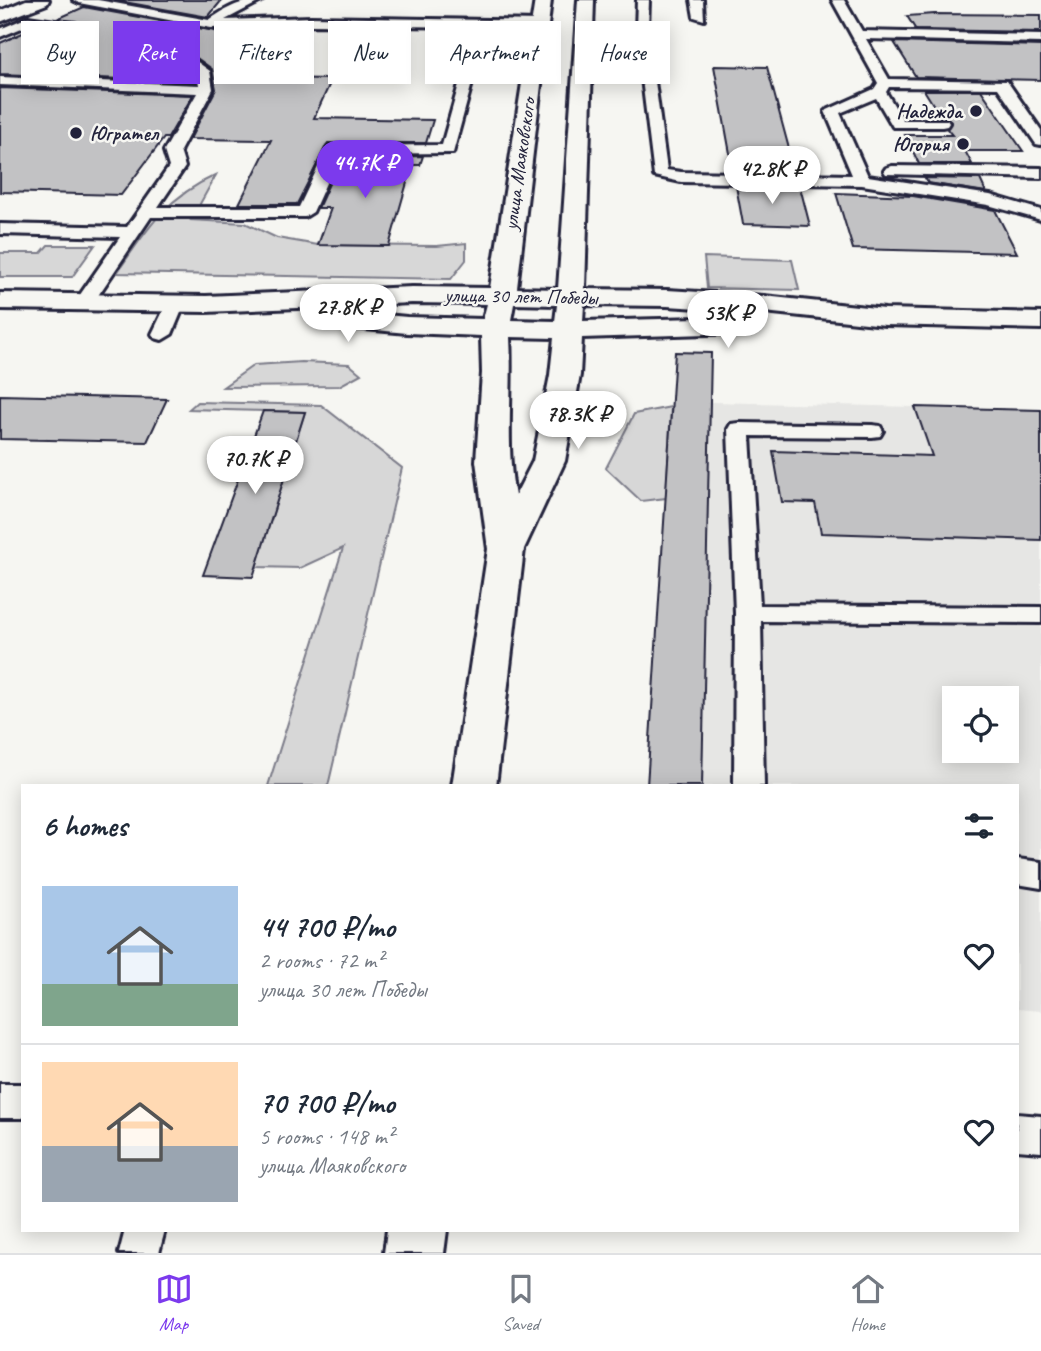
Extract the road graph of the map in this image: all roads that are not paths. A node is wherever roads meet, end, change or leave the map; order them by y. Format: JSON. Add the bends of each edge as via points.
{"nodes":[{"id":1,"x":41,"y":0,"type":"edge"},
{"id":2,"x":79,"y":0,"type":"edge"},
{"id":3,"x":257,"y":0,"type":"edge"},
{"id":4,"x":543,"y":0,"type":"edge"},
{"id":5,"x":586,"y":0,"type":"edge"},
{"id":6,"x":643,"y":0,"type":"edge"},
{"id":7,"x":697,"y":0,"type":"edge"},
{"id":8,"x":838,"y":0,"type":"edge"},
{"id":9,"x":182,"y":5,"type":"dead end"},
{"id":10,"x":156,"y":14,"type":"junction"},
{"id":11,"x":0,"y":17,"type":"edge"},
{"id":12,"x":700,"y":18,"type":"dead end"},
{"id":13,"x":457,"y":21,"type":"edge"},
{"id":14,"x":540,"y":21,"type":"edge"},
{"id":15,"x":21,"y":24,"type":"edge"},
{"id":16,"x":211,"y":24,"type":"junction"},
{"id":17,"x":0,"y":33,"type":"edge"},
{"id":18,"x":860,"y":34,"type":"junction"},
{"id":19,"x":1041,"y":39,"type":"edge"},
{"id":20,"x":934,"y":47,"type":"dead end"},
{"id":21,"x":1041,"y":49,"type":"edge"},
{"id":22,"x":200,"y":69,"type":"edge"},
{"id":23,"x":21,"y":70,"type":"edge"},
{"id":24,"x":0,"y":81,"type":"edge"},
{"id":25,"x":466,"y":84,"type":"edge"},
{"id":26,"x":531,"y":84,"type":"edge"},
{"id":27,"x":882,"y":88,"type":"junction"},
{"id":28,"x":206,"y":89,"type":"junction"},
{"id":29,"x":942,"y":123,"type":"dead end"},
{"id":30,"x":1041,"y":141,"type":"edge"},
{"id":31,"x":1041,"y":173,"type":"edge"},
{"id":32,"x":861,"y":175,"type":"junction"},
{"id":33,"x":146,"y":212,"type":"junction"},
{"id":34,"x":1041,"y":215,"type":"edge"},
{"id":35,"x":0,"y":229,"type":"edge"},
{"id":36,"x":131,"y":232,"type":"junction"},
{"id":37,"x":502,"y":296,"type":"junction"},
{"id":38,"x":572,"y":297,"type":"junction"},
{"id":39,"x":0,"y":300,"type":"edge"},
{"id":40,"x":84,"y":302,"type":"junction"},
{"id":41,"x":176,"y":303,"type":"junction"},
{"id":42,"x":206,"y":304,"type":"junction"},
{"id":43,"x":885,"y":317,"type":"junction"},
{"id":44,"x":1041,"y":321,"type":"edge"},
{"id":45,"x":495,"y":328,"type":"junction"},
{"id":46,"x":568,"y":330,"type":"junction"},
{"id":47,"x":162,"y":334,"type":"dead end"},
{"id":48,"x":872,"y":431,"type":"dead end"},
{"id":49,"x":506,"y":549,"type":"junction"},
{"id":50,"x":748,"y":613,"type":"junction"},
{"id":51,"x":1041,"y":615,"type":"edge"},
{"id":52,"x":474,"y":784,"type":"edge"},
{"id":53,"x":749,"y":784,"type":"edge"},
{"id":54,"x":1019,"y":872,"type":"edge"},
{"id":55,"x":1041,"y":874,"type":"edge"},
{"id":56,"x":0,"y":1101,"type":"edge"},
{"id":57,"x":21,"y":1101,"type":"edge"},
{"id":58,"x":1019,"y":1132,"type":"edge"},
{"id":59,"x":1041,"y":1134,"type":"edge"},
{"id":60,"x":144,"y":1232,"type":"edge"},
{"id":61,"x":417,"y":1232,"type":"edge"},
{"id":62,"x":139,"y":1253,"type":"edge"},
{"id":63,"x":414,"y":1253,"type":"edge"}],
"edges":[{"from":1,"to":11,"type":"main road"},
{"from":2,"to":10,"type":"lane"},
{"from":3,"to":16,"type":"lane"},
{"from":4,"to":14,"type":"main road","name":"улица Маяковского"},
{"from":5,"to":38,"type":"main road","name":"улица Маяковского"},
{"from":6,"to":32,"type":"lane","via":[[642,30],[660,173],[681,177]]},
{"from":7,"to":12,"type":"lane"},
{"from":8,"to":18,"type":"lane"},
{"from":9,"to":10,"type":"lane"},
{"from":10,"to":16,"type":"lane"},
{"from":13,"to":16,"type":"lane"},
{"from":15,"to":17,"type":"lane"},
{"from":18,"to":19,"type":"lane"},
{"from":18,"to":27,"type":"lane"},
{"from":20,"to":21,"type":"lane"},
{"from":22,"to":28,"type":"lane"},
{"from":23,"to":24,"type":"lane"},
{"from":24,"to":28,"type":"lane"},
{"from":25,"to":33,"type":"lane","via":[[448,150],[333,149],[305,212]]},
{"from":26,"to":37,"type":"main road","name":"улица Маяковского"},
{"from":27,"to":29,"type":"lane","via":[[898,124]]},
{"from":27,"to":30,"type":"lane","via":[[1002,84]]},
{"from":27,"to":32,"type":"lane","via":[[832,111]]},
{"from":28,"to":33,"type":"lane","via":[[172,151],[177,167]]},
{"from":31,"to":32,"type":"lane"},
{"from":32,"to":34,"type":"lane","via":[[990,200]]},
{"from":33,"to":36,"type":"lane"},
{"from":35,"to":36,"type":"lane"},
{"from":36,"to":40,"type":"lane"},
{"from":37,"to":38,"type":"main road","name":"улица 30 лет Победы"},
{"from":37,"to":42,"type":"main road","name":"улица 30 лет Победы"},
{"from":37,"to":45,"type":"main road","name":"улица Маяковского"},
{"from":38,"to":43,"type":"main road","name":"улица 30 лет Победы","via":[[764,304]]},
{"from":38,"to":46,"type":"main road","name":"улица Маяковского"},
{"from":39,"to":40,"type":"main road","name":"улица 30 лет Победы"},
{"from":40,"to":41,"type":"main road","name":"улица 30 лет Победы"},
{"from":41,"to":42,"type":"main road","name":"улица 30 лет Победы"},
{"from":41,"to":47,"type":"lane"},
{"from":42,"to":45,"type":"main road","via":[[365,321]]},
{"from":43,"to":44,"type":"main road","name":"улица 30 лет Победы"},
{"from":43,"to":46,"type":"main road"},
{"from":45,"to":46,"type":"main road"},
{"from":45,"to":49,"type":"main road","name":"улица Маяковского","via":[[492,461]]},
{"from":46,"to":49,"type":"main road","name":"улица Маяковского","via":[[549,461]]},
{"from":48,"to":50,"type":"lane","via":[[739,429]]},
{"from":49,"to":52,"type":"main road","name":"улица Маяковского"},
{"from":50,"to":51,"type":"lane"},
{"from":50,"to":53,"type":"lane"},
{"from":54,"to":55,"type":"lane"},
{"from":56,"to":57,"type":"lane"},
{"from":58,"to":59,"type":"lane"},
{"from":60,"to":62,"type":"lane"},
{"from":61,"to":63,"type":"main road"}]}
